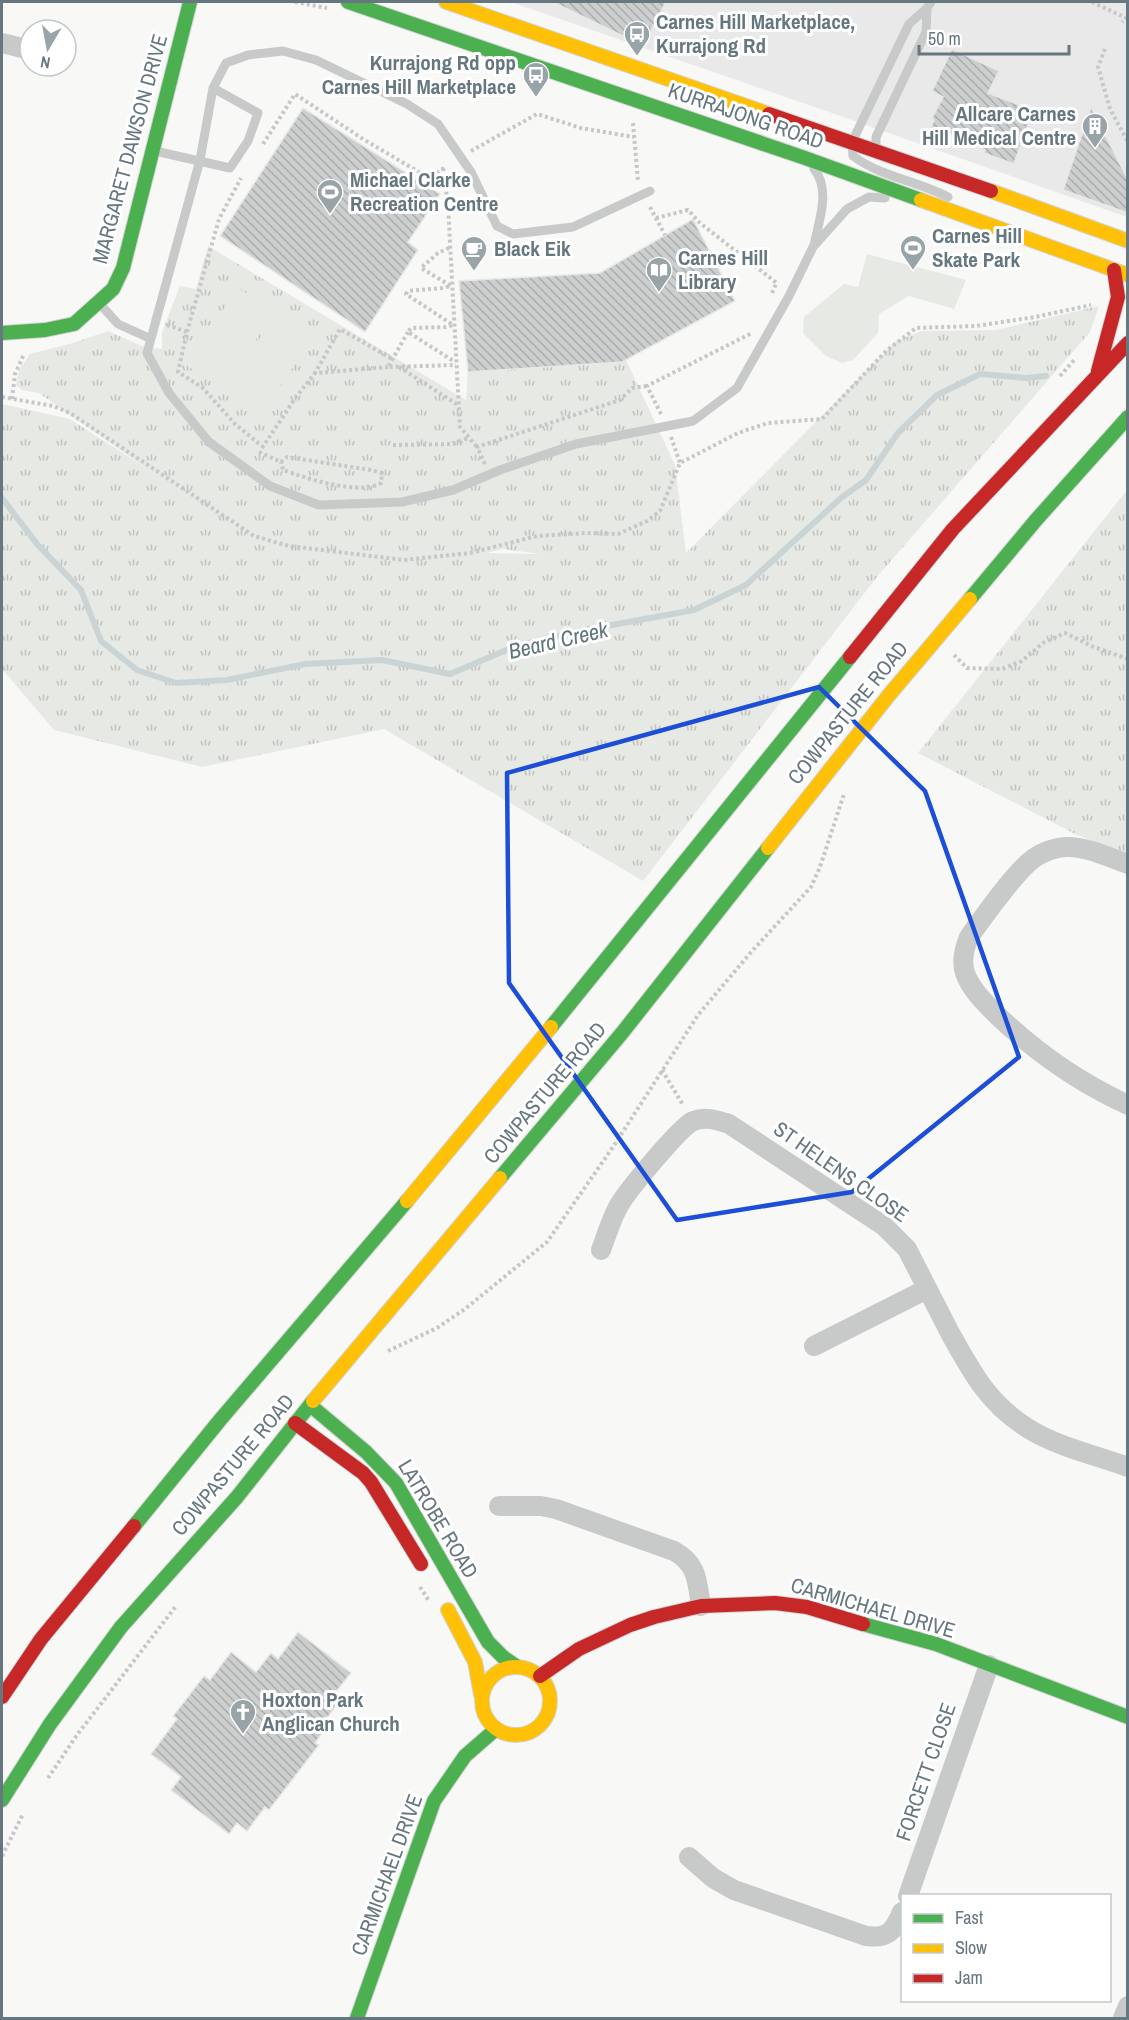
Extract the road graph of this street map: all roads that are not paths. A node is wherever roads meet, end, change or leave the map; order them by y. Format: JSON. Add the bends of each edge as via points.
{"nodes":[{"id":1,"x":190,"y":2,"type":"edge"},
{"id":2,"x":348,"y":2,"type":"edge"},
{"id":3,"x":446,"y":2,"type":"edge"},
{"id":4,"x":929,"y":5,"type":"edge"},
{"id":5,"x":2,"y":43,"type":"edge"},
{"id":6,"x":18,"y":47,"type":"edge"},
{"id":7,"x":213,"y":88,"type":"junction"},
{"id":8,"x":852,"y":142,"type":"junction"},
{"id":9,"x":153,"y":151,"type":"junction"},
{"id":10,"x":876,"y":151,"type":"junction"},
{"id":11,"x":805,"y":158,"type":"junction"},
{"id":12,"x":200,"y":160,"type":"junction"},
{"id":13,"x":650,"y":191,"type":"dead end"},
{"id":14,"x":963,"y":204,"type":"dead end"},
{"id":15,"x":950,"y":205,"type":"junction"},
{"id":16,"x":1034,"y":241,"type":"junction"},
{"id":17,"x":1128,"y":241,"type":"edge"},
{"id":18,"x":813,"y":247,"type":"junction"},
{"id":19,"x":1114,"y":270,"type":"junction"},
{"id":20,"x":1128,"y":275,"type":"edge"},
{"id":21,"x":99,"y":303,"type":"junction"},
{"id":22,"x":2,"y":333,"type":"edge"},
{"id":23,"x":149,"y":338,"type":"junction"},
{"id":24,"x":1128,"y":343,"type":"edge"},
{"id":25,"x":1096,"y":376,"type":"junction"},
{"id":26,"x":1128,"y":417,"type":"edge"},
{"id":27,"x":1128,"y":864,"type":"edge"},
{"id":28,"x":1128,"y":1106,"type":"edge"},
{"id":29,"x":601,"y":1250,"type":"dead end"},
{"id":30,"x":927,"y":1289,"type":"junction"},
{"id":31,"x":813,"y":1346,"type":"dead end"},
{"id":32,"x":310,"y":1405,"type":"junction"},
{"id":33,"x":295,"y":1423,"type":"junction"},
{"id":34,"x":1128,"y":1467,"type":"edge"},
{"id":35,"x":499,"y":1506,"type":"dead end"},
{"id":36,"x":427,"y":1575,"type":"dead end"},
{"id":37,"x":438,"y":1594,"type":"dead end"},
{"id":38,"x":701,"y":1606,"type":"junction"},
{"id":39,"x":989,"y":1665,"type":"junction"},
{"id":40,"x":516,"y":1666,"type":"junction"},
{"id":41,"x":540,"y":1676,"type":"junction"},
{"id":42,"x":482,"y":1695,"type":"junction"},
{"id":43,"x":2,"y":1697,"type":"edge"},
{"id":44,"x":1128,"y":1717,"type":"edge"},
{"id":45,"x":496,"y":1729,"type":"junction"},
{"id":46,"x":2,"y":1800,"type":"edge"},
{"id":47,"x":689,"y":1857,"type":"dead end"},
{"id":48,"x":909,"y":1894,"type":"edge"},
{"id":49,"x":901,"y":1916,"type":"edge"},
{"id":50,"x":1128,"y":2006,"type":"edge"},
{"id":51,"x":357,"y":2019,"type":"edge"},
{"id":52,"x":1123,"y":2019,"type":"edge"}],
"edges":[{"from":1,"to":9,"type":"main road","name":"MARGARET DAWSON DRIVE"},
{"from":2,"to":11,"type":"main road","name":"KURRAJONG ROAD"},
{"from":3,"to":8,"type":"main road","name":"KURRAJONG ROAD"},
{"from":4,"to":8,"type":"lane","via":[[909,24]]},
{"from":4,"to":10,"type":"lane","via":[[926,32],[876,137]]},
{"from":5,"to":6,"type":"street"},
{"from":7,"to":12,"type":"lane"},
{"from":7,"to":12,"type":"lane","via":[[258,113],[248,141],[230,168]]},
{"from":7,"to":13,"type":"lane","via":[[226,63],[248,55],[284,51],[316,60],[407,104],[438,124],[471,172],[497,226],[513,234],[573,227]]},
{"from":8,"to":10,"type":"main road","name":"KURRAJONG ROAD"},
{"from":8,"to":15,"type":"lane","via":[[853,156],[864,164],[932,189]]},
{"from":9,"to":12,"type":"lane"},
{"from":9,"to":21,"type":"main road","name":"MARGARET DAWSON DRIVE","via":[[123,268],[113,290]]},
{"from":10,"to":17,"type":"main road","name":"KURRAJONG ROAD"},
{"from":11,"to":15,"type":"main road","name":"KURRAJONG ROAD"},
{"from":11,"to":18,"type":"lane","via":[[820,176],[823,201]]},
{"from":12,"to":23,"type":"lane"},
{"from":14,"to":16,"type":"lane"},
{"from":15,"to":16,"type":"main road","name":"KURRAJONG ROAD"},
{"from":15,"to":18,"type":"lane","via":[[869,197],[847,209]]},
{"from":16,"to":19,"type":"main road","name":"KURRAJONG ROAD"},
{"from":18,"to":23,"type":"lane","via":[[737,388],[693,421],[576,444],[453,490],[402,502],[319,505],[270,486],[208,442],[169,393],[147,353]]},
{"from":19,"to":20,"type":"main road","name":"KURRAJONG ROAD"},
{"from":19,"to":25,"type":"main road","via":[[1118,297]]},
{"from":21,"to":22,"type":"main road","name":"MARGARET DAWSON DRIVE","via":[[74,324]]},
{"from":21,"to":23,"type":"lane","via":[[118,324]]},
{"from":24,"to":25,"type":"main road","name":"COWPASTURE ROAD"},
{"from":25,"to":43,"type":"main road","name":"COWPASTURE ROAD","via":[[953,529],[461,1138],[228,1411],[41,1639]]},
{"from":26,"to":32,"type":"main road","name":"COWPASTURE ROAD","via":[[889,695],[622,1033]]},
{"from":27,"to":28,"type":"street","via":[[1081,848],[1049,850],[1022,870],[969,938],[963,962],[973,989],[1034,1047],[1082,1081]]},
{"from":29,"to":30,"type":"street","name":"ST HELENS CLOSE","via":[[622,1201],[677,1134],[694,1121],[715,1119],[729,1124],[884,1226],[907,1249]]},
{"from":30,"to":31,"type":"street"},
{"from":30,"to":34,"type":"street","name":"ST HELENS CLOSE","via":[[973,1375],[1007,1414],[1055,1441]]},
{"from":32,"to":33,"type":"main road","name":"COWPASTURE ROAD"},
{"from":32,"to":40,"type":"main road","name":"LATROBE ROAD","via":[[385,1468],[488,1642]]},
{"from":33,"to":36,"type":"main road","name":"LATROBE ROAD","via":[[371,1482]]},
{"from":33,"to":46,"type":"main road","name":"COWPASTURE ROAD","via":[[237,1497],[122,1627],[50,1724]]},
{"from":35,"to":38,"type":"street","via":[[556,1509],[674,1551],[693,1567]]},
{"from":37,"to":42,"type":"main road","name":"LATROBE ROAD","via":[[471,1653]]},
{"from":38,"to":39,"type":"main road","name":"CARMICHAEL DRIVE","via":[[775,1603],[807,1607],[936,1644]]},
{"from":38,"to":41,"type":"main road","name":"CARMICHAEL DRIVE","via":[[630,1625],[579,1649]]},
{"from":39,"to":44,"type":"main road","name":"CARMICHAEL DRIVE"},
{"from":39,"to":48,"type":"street","name":"FORCETT CLOSE"},
{"from":40,"to":41,"type":"main road"},
{"from":40,"to":42,"type":"main road","via":[[490,1677]]},
{"from":41,"to":45,"type":"main road","via":[[550,1704],[542,1723],[525,1734]]},
{"from":42,"to":45,"type":"main road","via":[[483,1714]]},
{"from":45,"to":51,"type":"main road","name":"CARMICHAEL DRIVE","via":[[465,1756],[434,1801]]},
{"from":47,"to":49,"type":"street","via":[[723,1885],[866,1936],[887,1934]]},
{"from":50,"to":52,"type":"street"}]}
